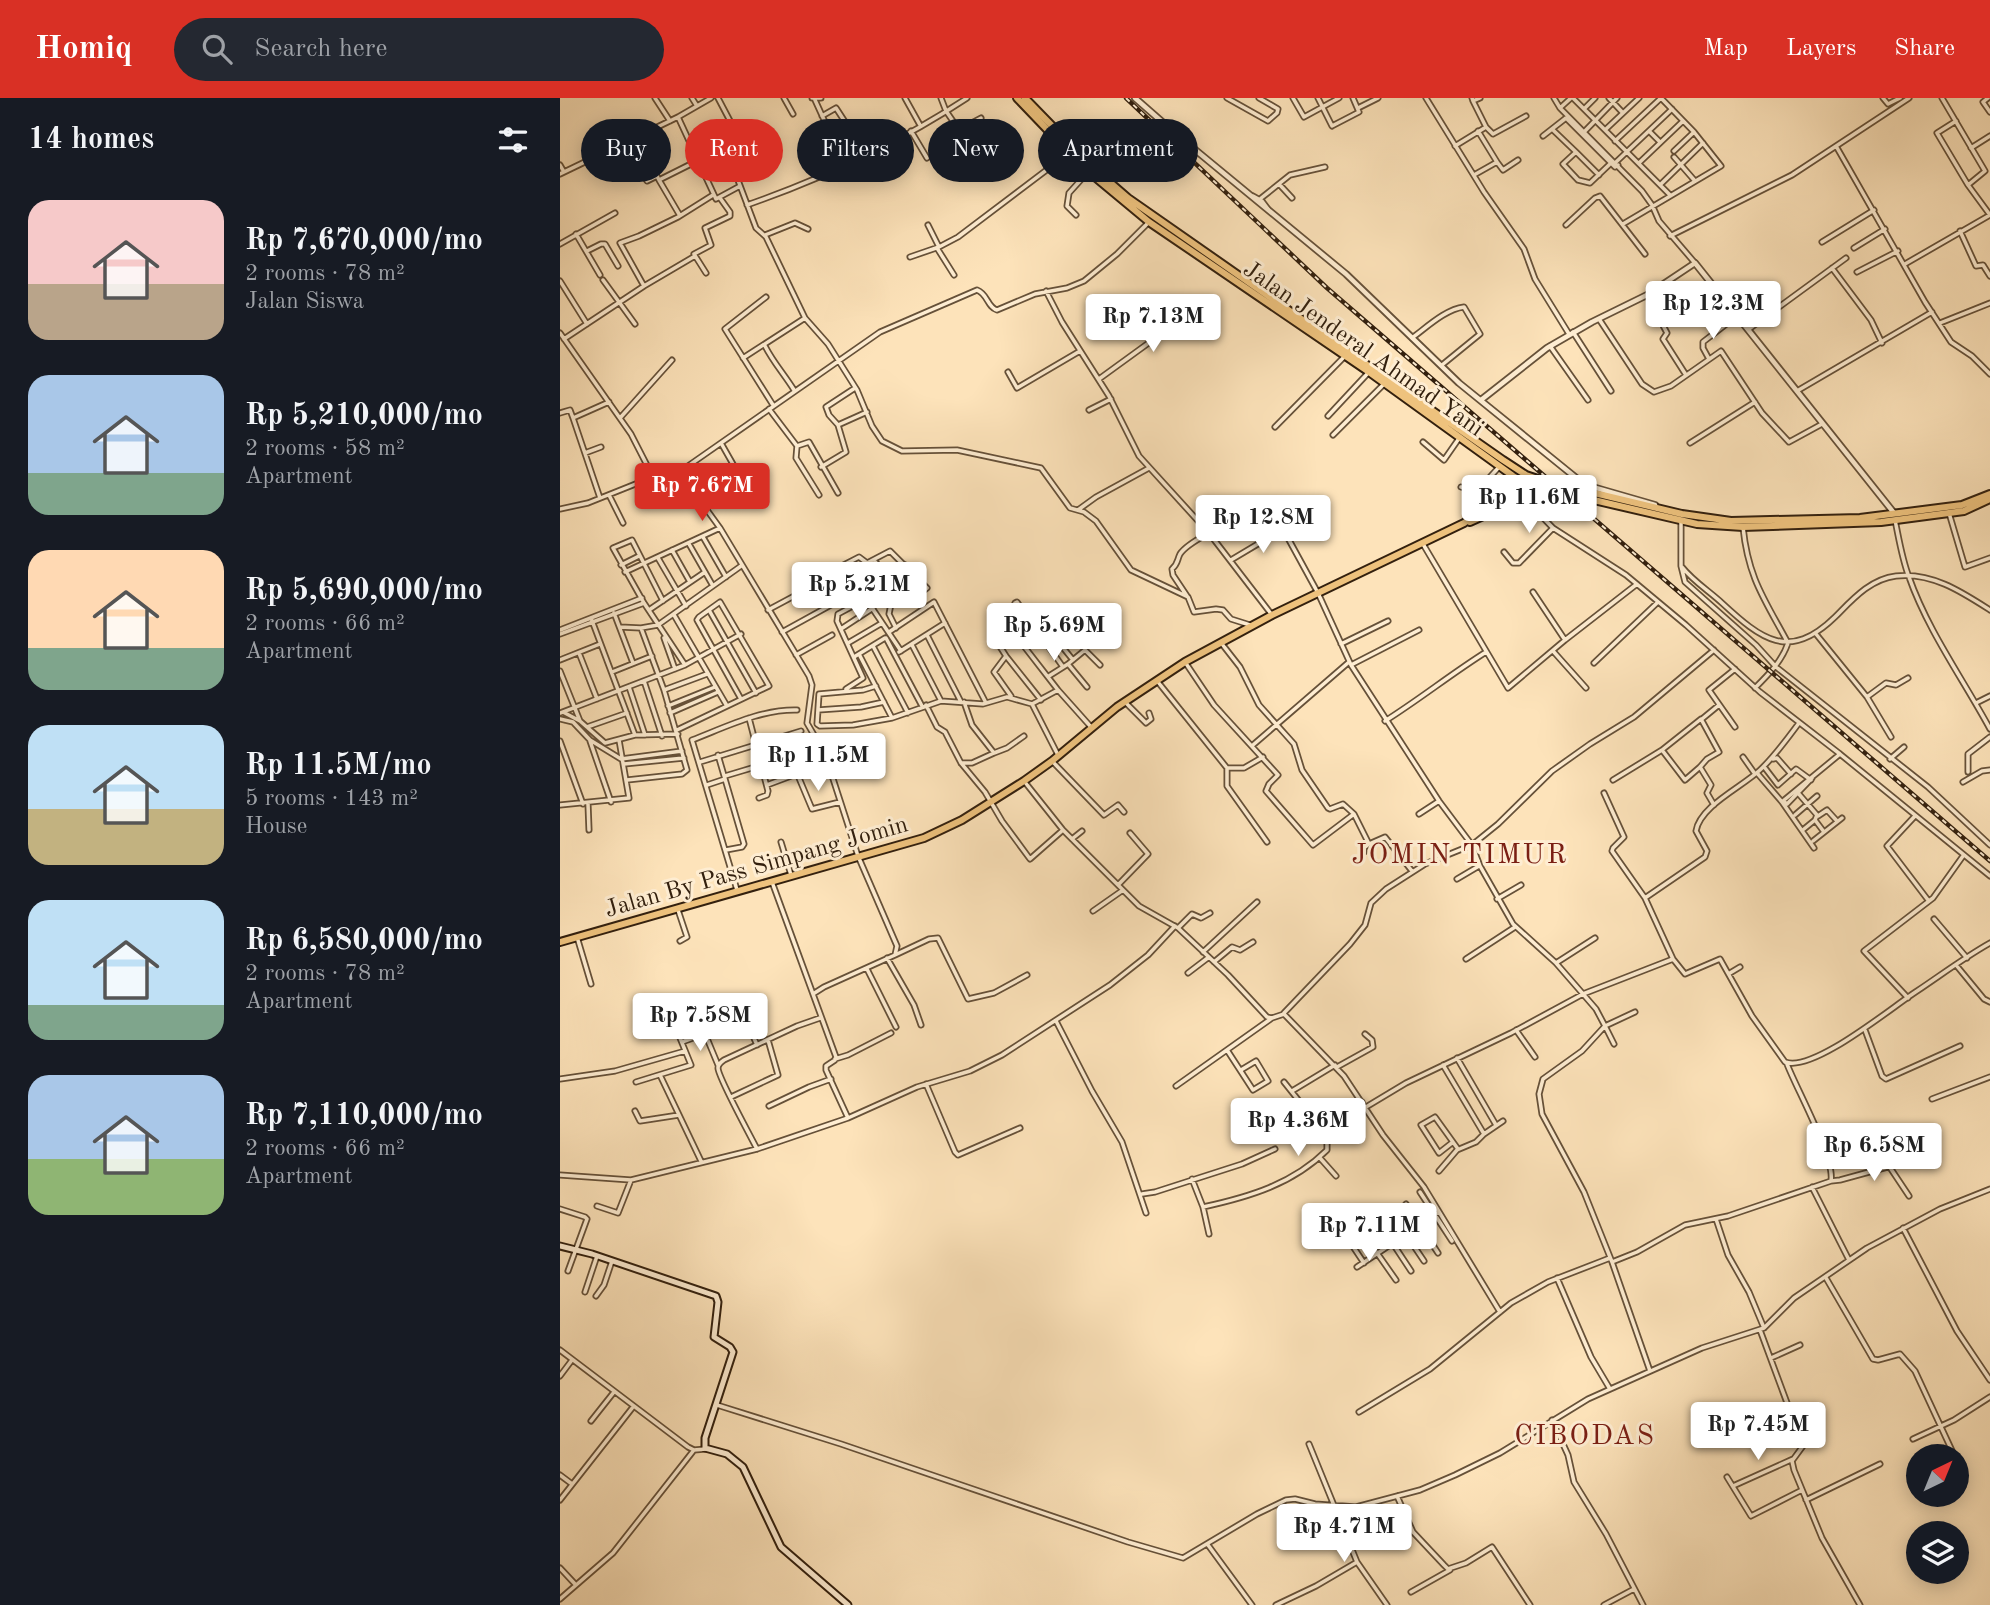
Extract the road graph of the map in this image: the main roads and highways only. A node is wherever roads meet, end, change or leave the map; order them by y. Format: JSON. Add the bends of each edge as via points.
{"nodes":[{"id":1,"x":1017,"y":98,"type":"edge"},
{"id":2,"x":1025,"y":98,"type":"edge"},
{"id":3,"x":1044,"y":119,"type":"edge"},
{"id":4,"x":1038,"y":120,"type":"edge"},
{"id":5,"x":1104,"y":182,"type":"edge"},
{"id":6,"x":1106,"y":182,"type":"edge"},
{"id":7,"x":1513,"y":476,"type":"junction"},
{"id":8,"x":1523,"y":482,"type":"junction"},
{"id":9,"x":1532,"y":487,"type":"junction"},
{"id":10,"x":1518,"y":491,"type":"junction"},
{"id":11,"x":1585,"y":494,"type":"junction"},
{"id":12,"x":1990,"y":494,"type":"edge"},
{"id":13,"x":1502,"y":499,"type":"junction"},
{"id":14,"x":1990,"y":499,"type":"edge"},
{"id":15,"x":1895,"y":517,"type":"junction"},
{"id":16,"x":1681,"y":518,"type":"junction"},
{"id":17,"x":1464,"y":523,"type":"junction"},
{"id":18,"x":560,"y":942,"type":"edge"},
{"id":19,"x":560,"y":1246,"type":"edge"},
{"id":20,"x":844,"y":1604,"type":"edge"}],
"edges":[{"from":1,"to":4,"type":"highway","name":"Jalan Jenderal Ahmad Yani"},
{"from":2,"to":3,"type":"highway"},
{"from":5,"to":7,"type":"highway","name":"Jalan Jenderal Ahmad Yani","via":[[1149,222]]},
{"from":6,"to":11,"type":"highway","bridge":true,"via":[[1526,475]]},
{"from":7,"to":8,"type":"highway","name":"Jalan Jenderal Ahmad Yani"},
{"from":7,"to":13,"type":"highway"},
{"from":8,"to":9,"type":"highway","name":"Jalan Jenderal Ahmad Yani"},
{"from":8,"to":10,"type":"highway","name":"Jalan By Pass Simpang Jomin"},
{"from":9,"to":10,"type":"highway","name":"Jalan By Pass Simpang Jomin"},
{"from":9,"to":11,"type":"highway","name":"Jalan Jenderal Ahmad Yani","bridge":true},
{"from":10,"to":13,"type":"highway","name":"Jalan By Pass Simpang Jomin"},
{"from":10,"to":17,"type":"highway","name":"Jalan By Pass Simpang Jomin","via":[[1483,516]]},
{"from":11,"to":16,"type":"highway","name":"Jalan Jenderal Ahmad Yani"},
{"from":12,"to":15,"type":"highway","via":[[1962,505]]},
{"from":13,"to":17,"type":"highway","name":"Jalan By Pass Simpang Jomin"},
{"from":14,"to":15,"type":"highway","via":[[1949,513]]},
{"from":15,"to":16,"type":"highway"},
{"from":15,"to":16,"type":"highway","via":[[1847,525],[1742,527],[1705,526]]},
{"from":17,"to":18,"type":"highway","name":"Jalan By Pass Simpang Jomin","via":[[1251,625],[1185,662],[1091,727],[1024,781],[932,835]]},
{"from":19,"to":20,"type":"main road","via":[[716,1296],[714,1338],[733,1352],[704,1443],[706,1449],[727,1454],[743,1467],[781,1546]]}]}
